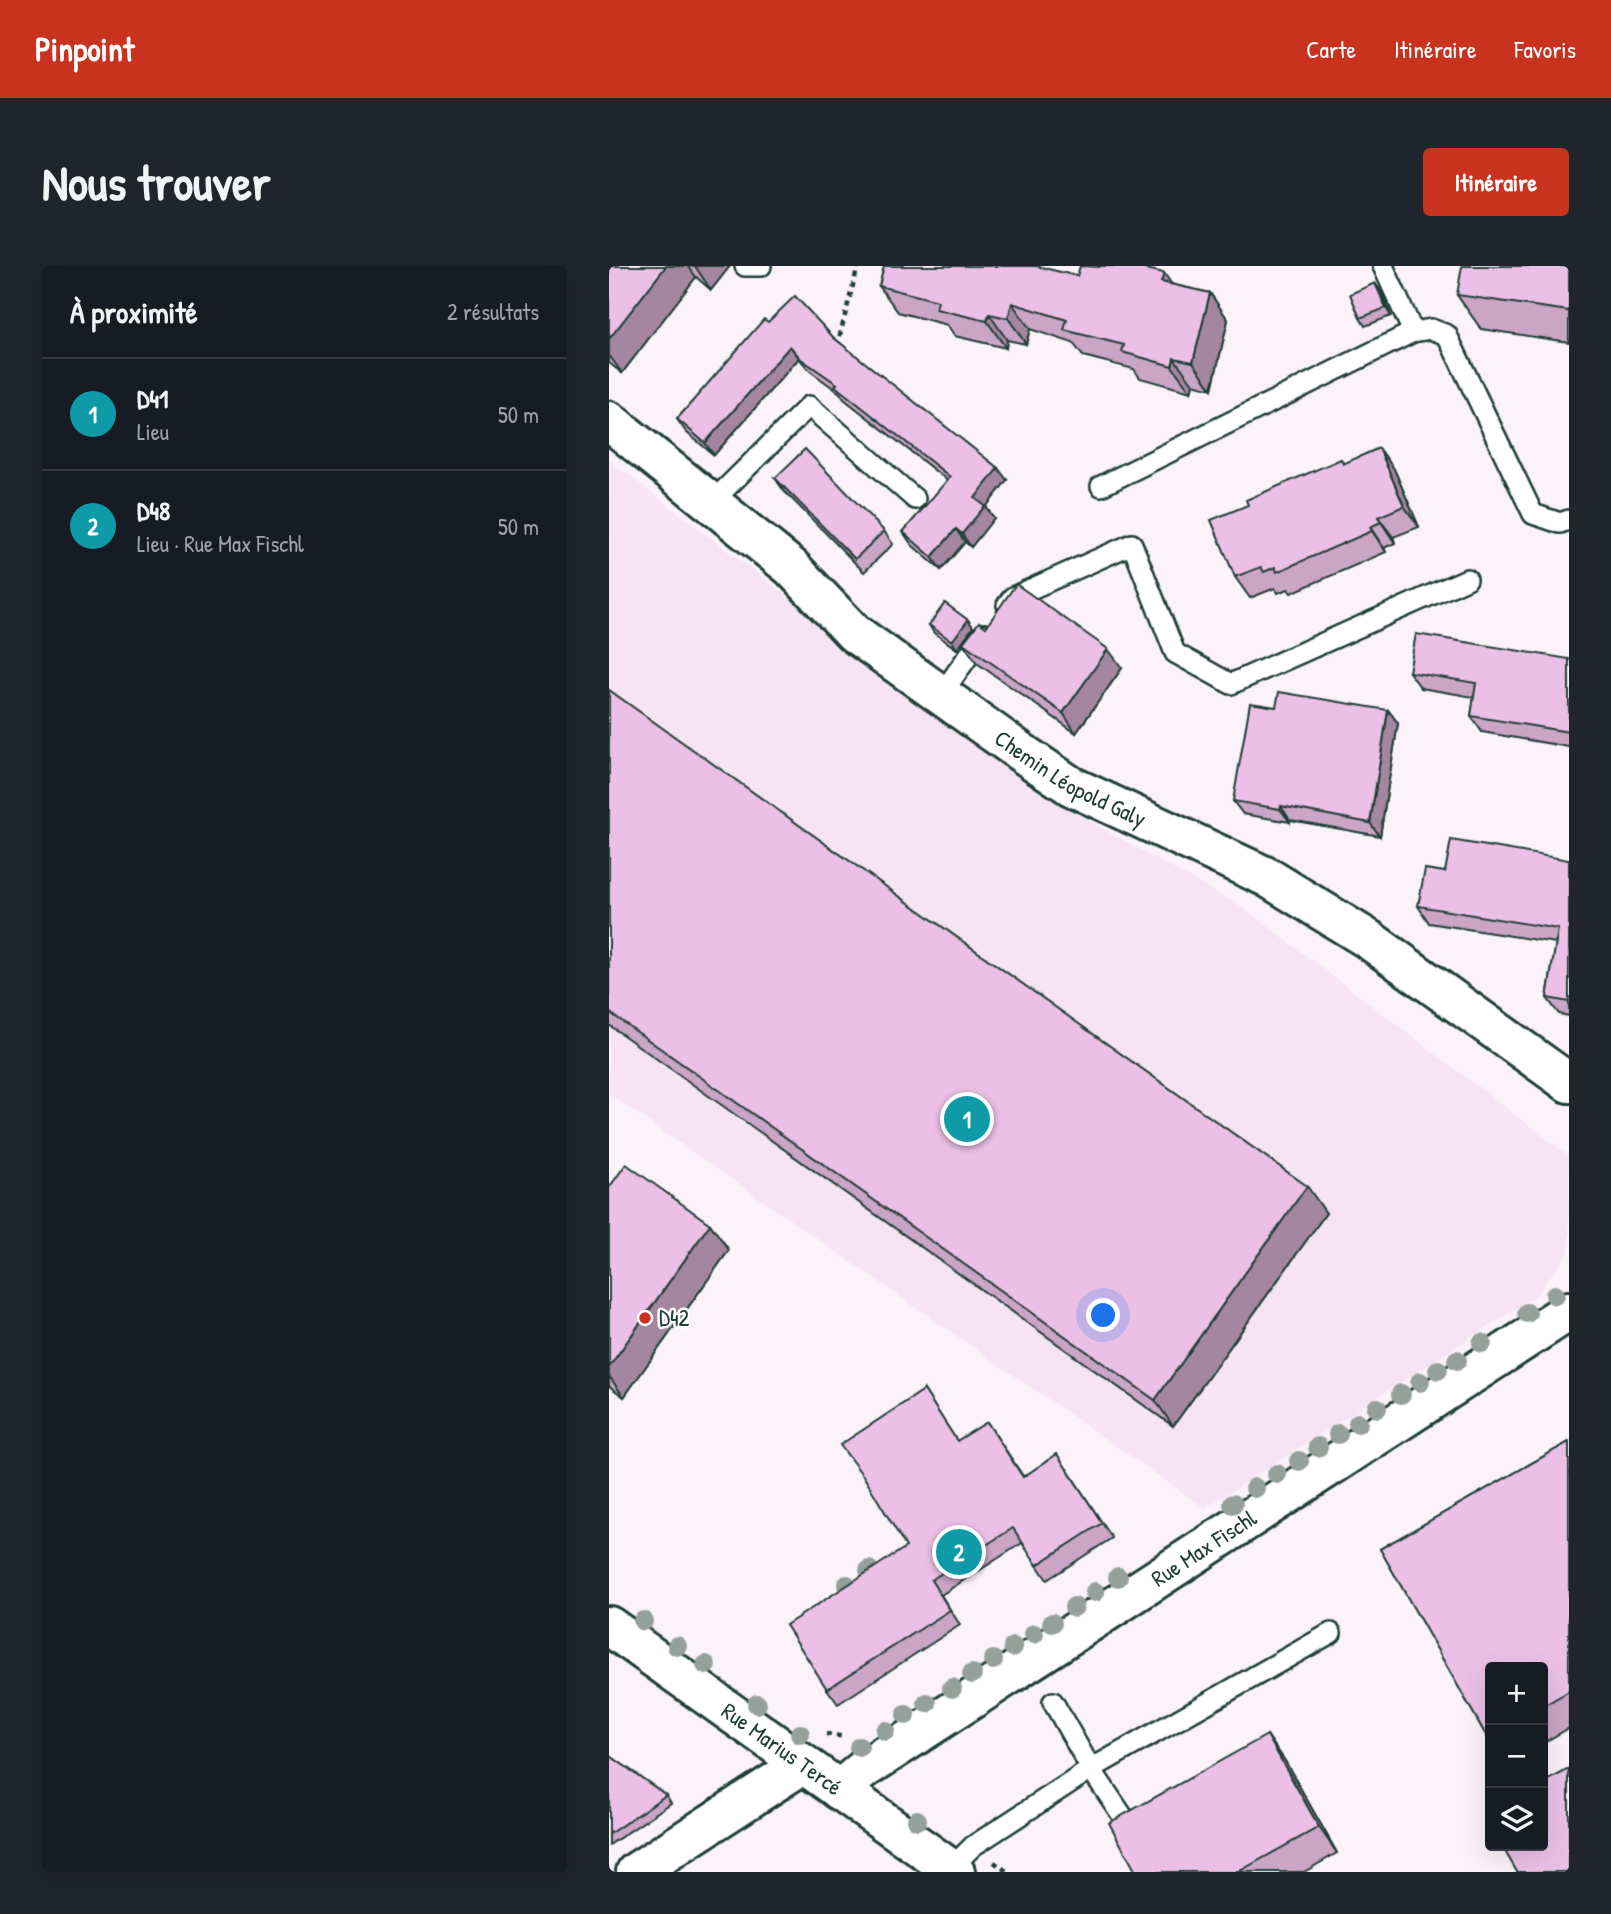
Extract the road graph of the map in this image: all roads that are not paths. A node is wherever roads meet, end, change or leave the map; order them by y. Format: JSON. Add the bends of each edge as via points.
{"nodes":[{"id":1,"x":745,"y":266,"type":"edge"},
{"id":2,"x":761,"y":266,"type":"edge"},
{"id":3,"x":1384,"y":266,"type":"edge"},
{"id":4,"x":1413,"y":332,"type":"junction"},
{"id":5,"x":609,"y":421,"type":"edge"},
{"id":6,"x":1101,"y":486,"type":"dead end"},
{"id":7,"x":915,"y":499,"type":"dead end"},
{"id":8,"x":711,"y":503,"type":"junction"},
{"id":9,"x":1569,"y":520,"type":"edge"},
{"id":10,"x":1467,"y":579,"type":"dead end"},
{"id":11,"x":940,"y":696,"type":"junction"},
{"id":12,"x":1569,"y":1083,"type":"edge"},
{"id":13,"x":1569,"y":1311,"type":"edge"},
{"id":14,"x":609,"y":1626,"type":"edge"},
{"id":15,"x":1331,"y":1633,"type":"dead end"},
{"id":16,"x":1053,"y":1702,"type":"dead end"},
{"id":17,"x":812,"y":1748,"type":"junction"},
{"id":18,"x":1091,"y":1769,"type":"junction"},
{"id":19,"x":839,"y":1790,"type":"junction"},
{"id":20,"x":1132,"y":1830,"type":"edge"},
{"id":21,"x":953,"y":1870,"type":"edge"},
{"id":22,"x":636,"y":1872,"type":"edge"}],
"edges":[{"from":1,"to":2,"type":"lane"},
{"from":3,"to":4,"type":"lane"},
{"from":4,"to":6,"type":"lane"},
{"from":4,"to":9,"type":"lane","via":[[1431,329],[1447,335],[1533,514],[1560,523]]},
{"from":5,"to":8,"type":"street","name":"Chemin Léopold Galy"},
{"from":7,"to":8,"type":"lane","via":[[809,406]]},
{"from":8,"to":11,"type":"street","name":"Chemin Léopold Galy","via":[[791,567],[854,633]]},
{"from":10,"to":11,"type":"lane","via":[[1231,684],[1175,653],[1132,544],[1013,597]]},
{"from":11,"to":12,"type":"street","name":"Chemin Léopold Galy","via":[[1071,786],[1267,877],[1368,939]]},
{"from":13,"to":19,"type":"street","name":"Rue Max Fischl","via":[[864,1769]]},
{"from":14,"to":17,"type":"street","name":"Rue Marius Tercé"},
{"from":15,"to":18,"type":"lane"},
{"from":16,"to":18,"type":"lane"},
{"from":17,"to":19,"type":"street","name":"Rue Marius Tercé"},
{"from":17,"to":22,"type":"street"},
{"from":18,"to":20,"type":"lane"},
{"from":18,"to":21,"type":"lane","via":[[973,1846]]},
{"from":19,"to":21,"type":"street","name":"Rue Marius Tercé"}]}
